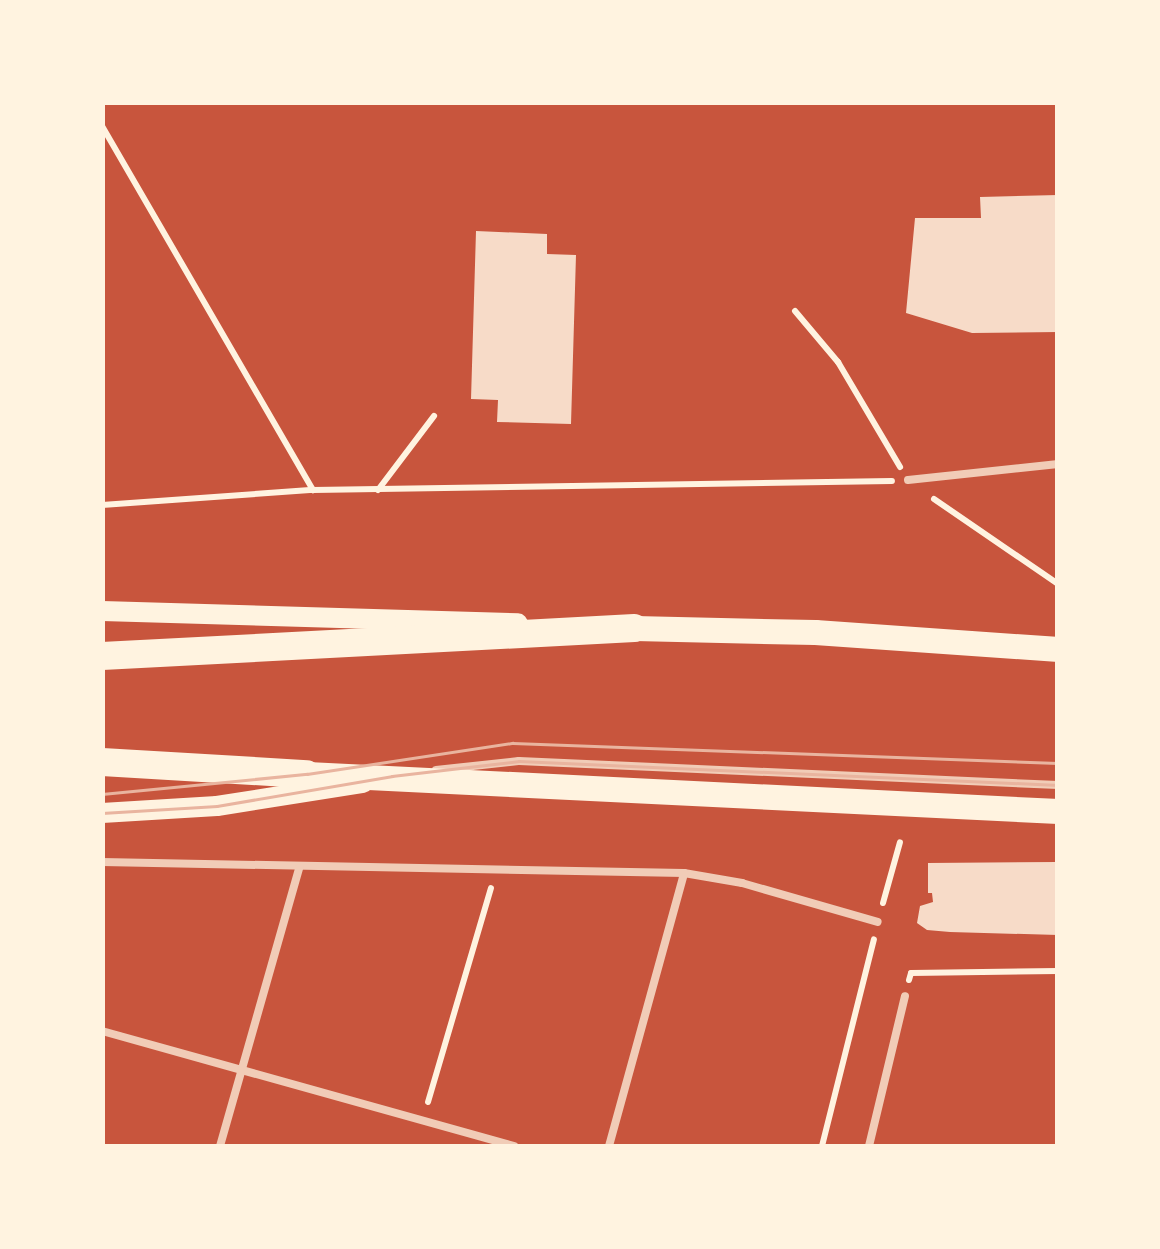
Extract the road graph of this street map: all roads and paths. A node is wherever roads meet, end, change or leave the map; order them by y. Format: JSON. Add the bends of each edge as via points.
{"nodes":[{"id":1,"x":102,"y":126,"type":"edge"},
{"id":2,"x":795,"y":311,"type":"dead end"},
{"id":3,"x":434,"y":416,"type":"dead end"},
{"id":4,"x":1058,"y":464,"type":"edge"},
{"id":5,"x":908,"y":480,"type":"junction"},
{"id":6,"x":313,"y":490,"type":"junction"},
{"id":7,"x":378,"y":490,"type":"junction"},
{"id":8,"x":102,"y":505,"type":"edge"},
{"id":9,"x":1058,"y":584,"type":"edge"},
{"id":10,"x":102,"y":611,"type":"edge"},
{"id":11,"x":634,"y":628,"type":"junction"},
{"id":12,"x":1058,"y":649,"type":"edge"},
{"id":13,"x":102,"y":656,"type":"edge"},
{"id":14,"x":102,"y":762,"type":"edge"},
{"id":15,"x":308,"y":774,"type":"joint"},
{"id":16,"x":392,"y":776,"type":"junction"},
{"id":17,"x":1058,"y":785,"type":"edge"},
{"id":18,"x":1058,"y":811,"type":"edge"},
{"id":19,"x":102,"y":813,"type":"edge"},
{"id":20,"x":899,"y":842,"type":"dead end"},
{"id":21,"x":102,"y":862,"type":"edge"},
{"id":22,"x":299,"y":868,"type":"junction"},
{"id":23,"x":496,"y":870,"type":"junction"},
{"id":24,"x":684,"y":874,"type":"junction"},
{"id":25,"x":878,"y":922,"type":"junction"},
{"id":26,"x":1058,"y":971,"type":"edge"},
{"id":27,"x":905,"y":996,"type":"joint"},
{"id":28,"x":102,"y":1031,"type":"edge"},
{"id":29,"x":242,"y":1070,"type":"junction"},
{"id":30,"x":422,"y":1121,"type":"junction"},
{"id":31,"x":220,"y":1146,"type":"edge"},
{"id":32,"x":514,"y":1146,"type":"edge"},
{"id":33,"x":610,"y":1146,"type":"edge"},
{"id":34,"x":822,"y":1146,"type":"edge"},
{"id":35,"x":869,"y":1146,"type":"edge"}],
"edges":[{"from":1,"to":6,"type":"path"},
{"from":2,"to":5,"type":"path","via":[[838,362]]},
{"from":3,"to":7,"type":"path"},
{"from":4,"to":5,"type":"lane"},
{"from":5,"to":7,"type":"path"},
{"from":5,"to":9,"type":"path"},
{"from":6,"to":7,"type":"path"},
{"from":6,"to":8,"type":"path"},
{"from":10,"to":11,"type":"main road"},
{"from":11,"to":12,"type":"main road"},
{"from":11,"to":13,"type":"highway"},
{"from":14,"to":15,"type":"highway"},
{"from":15,"to":16,"type":"main road"},
{"from":16,"to":17,"type":"lane","via":[[520,761]]},
{"from":16,"to":18,"type":"main road"},
{"from":16,"to":19,"type":"main road","via":[[217,806]]},
{"from":20,"to":25,"type":"path"},
{"from":21,"to":22,"type":"lane"},
{"from":22,"to":23,"type":"lane"},
{"from":22,"to":29,"type":"lane"},
{"from":23,"to":24,"type":"lane"},
{"from":23,"to":30,"type":"path"},
{"from":24,"to":25,"type":"lane","via":[[742,883]]},
{"from":24,"to":33,"type":"lane"},
{"from":25,"to":34,"type":"path"},
{"from":26,"to":27,"type":"path","via":[[911,973]]},
{"from":27,"to":35,"type":"lane"},
{"from":28,"to":29,"type":"lane"},
{"from":29,"to":30,"type":"lane"},
{"from":29,"to":31,"type":"lane"},
{"from":30,"to":32,"type":"lane"}]}
